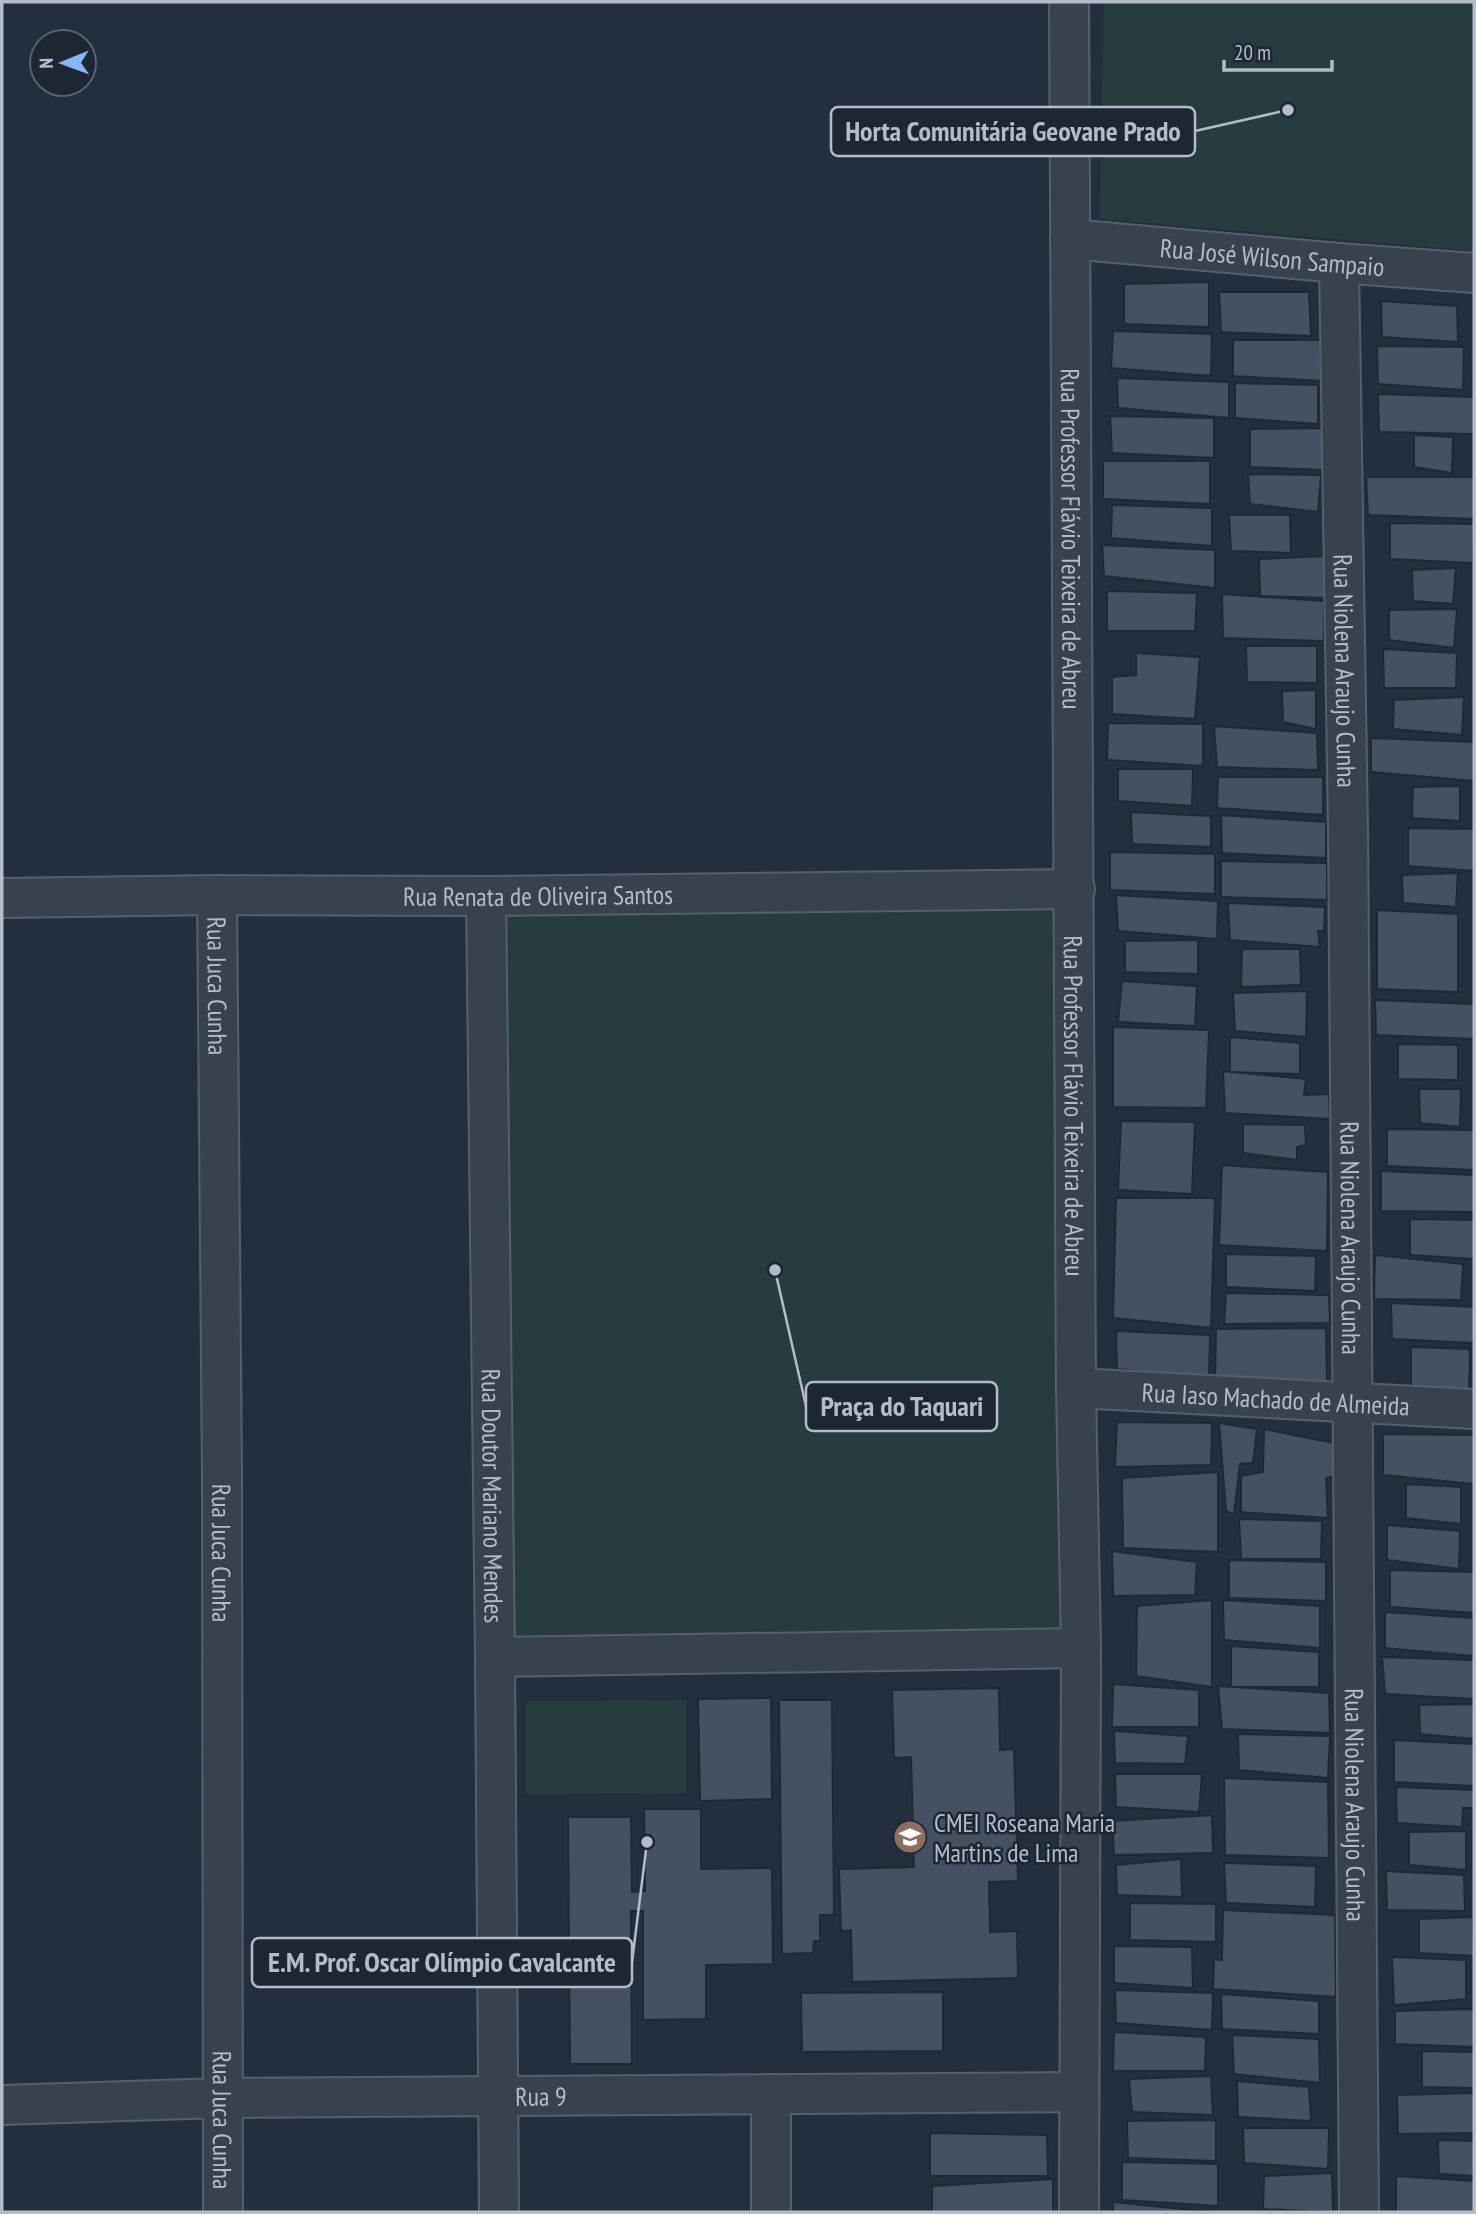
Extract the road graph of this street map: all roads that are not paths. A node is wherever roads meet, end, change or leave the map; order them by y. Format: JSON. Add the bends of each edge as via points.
{"nodes":[{"id":1,"x":1069,"y":2,"type":"edge"},
{"id":2,"x":1070,"y":239,"type":"junction"},
{"id":3,"x":1339,"y":263,"type":"junction"},
{"id":4,"x":1474,"y":273,"type":"edge"},
{"id":5,"x":1075,"y":890,"type":"junction"},
{"id":6,"x":217,"y":895,"type":"junction"},
{"id":7,"x":486,"y":895,"type":"junction"},
{"id":8,"x":2,"y":898,"type":"edge"},
{"id":9,"x":1076,"y":1388,"type":"junction"},
{"id":10,"x":1353,"y":1403,"type":"junction"},
{"id":11,"x":1474,"y":1409,"type":"edge"},
{"id":12,"x":1081,"y":1648,"type":"junction"},
{"id":13,"x":495,"y":1657,"type":"junction"},
{"id":14,"x":1079,"y":2092,"type":"junction"},
{"id":15,"x":771,"y":2094,"type":"junction"},
{"id":16,"x":499,"y":2096,"type":"junction"},
{"id":17,"x":222,"y":2098,"type":"junction"},
{"id":18,"x":2,"y":2105,"type":"edge"},
{"id":19,"x":223,"y":2212,"type":"edge"},
{"id":20,"x":499,"y":2212,"type":"edge"},
{"id":21,"x":771,"y":2212,"type":"edge"},
{"id":22,"x":1079,"y":2212,"type":"edge"},
{"id":23,"x":1359,"y":2212,"type":"edge"}],
"edges":[{"from":1,"to":2,"type":"street","name":"Rua Professor Flávio Teixeira de Abreu"},
{"from":2,"to":3,"type":"street","name":"Rua José Wilson Sampaio"},
{"from":2,"to":5,"type":"street","name":"Rua Professor Flávio Teixeira de Abreu"},
{"from":3,"to":4,"type":"street","name":"Rua José Wilson Sampaio"},
{"from":3,"to":10,"type":"street","name":"Rua Niolena Araujo Cunha"},
{"from":5,"to":7,"type":"street","name":"Rua Renata de Oliveira Santos"},
{"from":5,"to":9,"type":"street","name":"Rua Professor Flávio Teixeira de Abreu"},
{"from":6,"to":7,"type":"street","name":"Rua Renata de Oliveira Santos"},
{"from":6,"to":8,"type":"street","name":"Rua Renata de Oliveira Santos"},
{"from":6,"to":17,"type":"street","name":"Rua Juca Cunha"},
{"from":7,"to":13,"type":"street","name":"Rua Doutor Mariano Mendes"},
{"from":9,"to":10,"type":"street","name":"Rua Iaso Machado de Almeida"},
{"from":9,"to":12,"type":"street","name":"Rua Professor Flávio Teixeira de Abreu"},
{"from":10,"to":11,"type":"street","name":"Rua Iaso Machado de Almeida"},
{"from":10,"to":23,"type":"street","name":"Rua Niolena Araujo Cunha"},
{"from":12,"to":13,"type":"street"},
{"from":12,"to":14,"type":"street","name":"Rua Professor Flávio Teixeira de Abreu"},
{"from":13,"to":16,"type":"street","name":"Rua Doutor Mariano Mendes"},
{"from":14,"to":15,"type":"street","name":"Rua 9"},
{"from":14,"to":22,"type":"street","name":"Rua Professor Flávio Teixeira de Abreu"},
{"from":15,"to":16,"type":"street","name":"Rua 9"},
{"from":15,"to":21,"type":"street"},
{"from":16,"to":17,"type":"street","name":"Rua 9"},
{"from":16,"to":20,"type":"street","name":"Rua Doutor Mariano Mendes"},
{"from":17,"to":18,"type":"street","name":"Rua 9"},
{"from":17,"to":19,"type":"street","name":"Rua Juca Cunha"}]}
